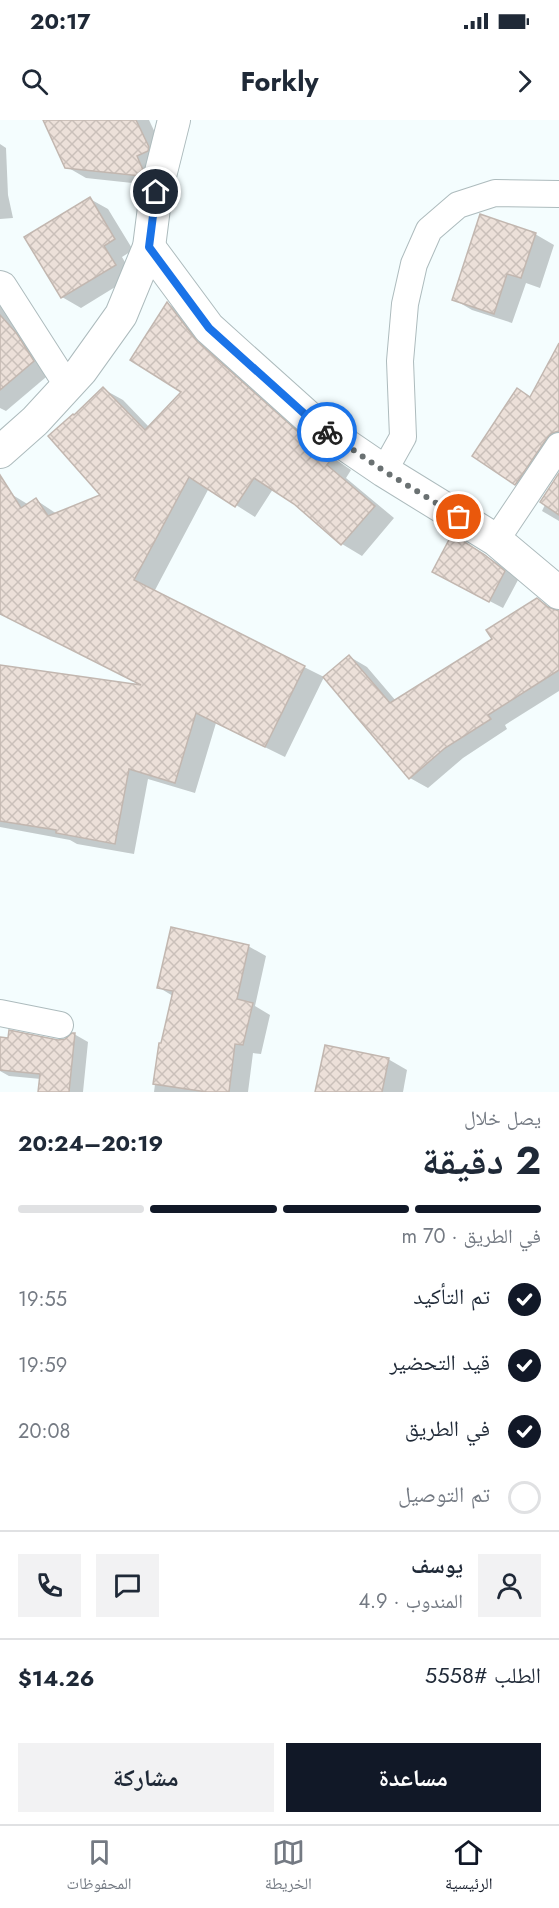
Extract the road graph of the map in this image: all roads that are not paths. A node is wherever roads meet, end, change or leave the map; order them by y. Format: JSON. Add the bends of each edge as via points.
{"nodes":[{"id":1,"x":174,"y":120,"type":"edge"},
{"id":2,"x":555,"y":188,"type":"edge"},
{"id":3,"x":149,"y":247,"type":"junction"},
{"id":4,"x":0,"y":284,"type":"edge"},
{"id":5,"x":68,"y":385,"type":"junction"},
{"id":6,"x":559,"y":446,"type":"edge"},
{"id":7,"x":0,"y":452,"type":"edge"},
{"id":8,"x":384,"y":471,"type":"junction"},
{"id":9,"x":496,"y":540,"type":"junction"},
{"id":10,"x":559,"y":592,"type":"edge"},
{"id":11,"x":0,"y":1013,"type":"edge"},
{"id":12,"x":60,"y":1025,"type":"dead end"}],
"edges":[{"from":1,"to":3,"type":"street","via":[[156,192]]},
{"from":2,"to":8,"type":"street","via":[[495,193],[458,205],[429,230],[414,264],[405,304],[400,361],[403,437]]},
{"from":3,"to":5,"type":"street","via":[[121,315]]},
{"from":3,"to":8,"type":"street","via":[[209,328],[318,426]]},
{"from":4,"to":5,"type":"street"},
{"from":5,"to":7,"type":"street"},
{"from":6,"to":9,"type":"street"},
{"from":8,"to":9,"type":"street"},
{"from":9,"to":10,"type":"street"},
{"from":11,"to":12,"type":"street"}]}
